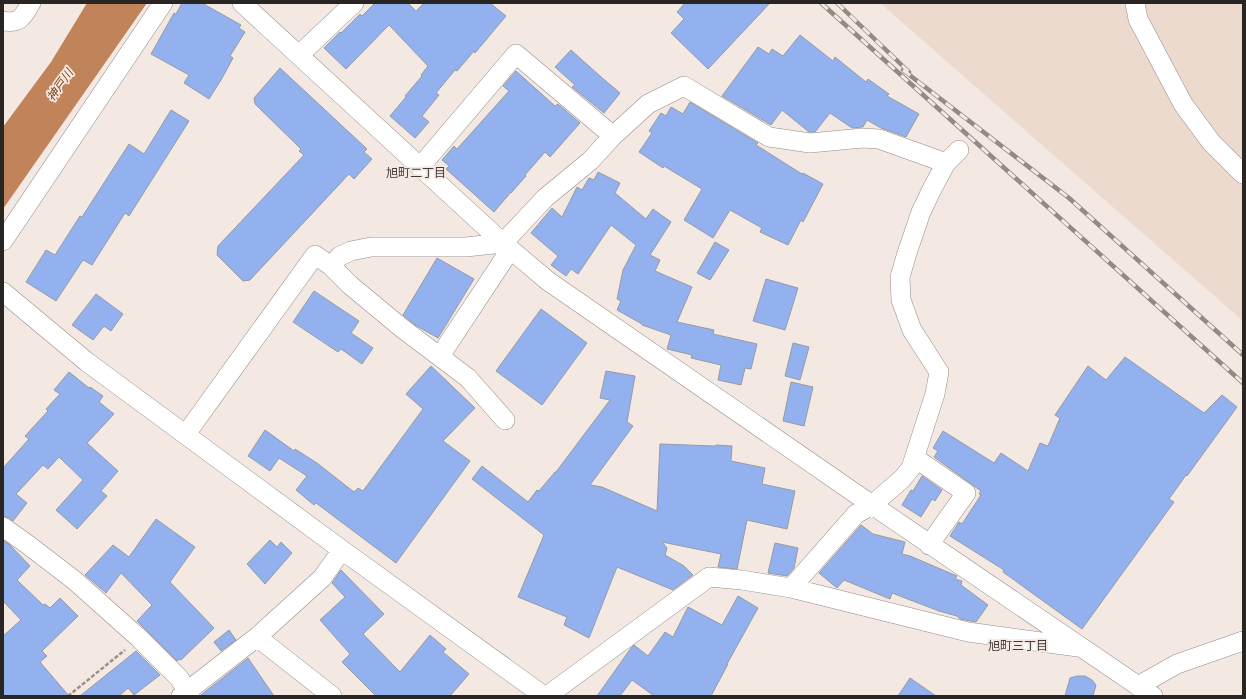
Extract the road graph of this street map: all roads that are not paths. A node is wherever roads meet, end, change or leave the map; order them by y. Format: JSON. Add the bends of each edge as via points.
{"nodes":[{"id":1,"x":31,"y":3,"type":"edge"},
{"id":2,"x":163,"y":3,"type":"edge"},
{"id":3,"x":242,"y":3,"type":"edge"},
{"id":4,"x":354,"y":3,"type":"edge"},
{"id":5,"x":1135,"y":3,"type":"edge"},
{"id":6,"x":3,"y":22,"type":"edge"},
{"id":7,"x":299,"y":55,"type":"junction"},
{"id":8,"x":613,"y":136,"type":"junction"},
{"id":9,"x":959,"y":150,"type":"dead end"},
{"id":10,"x":946,"y":164,"type":"junction"},
{"id":11,"x":420,"y":167,"type":"junction"},
{"id":12,"x":1243,"y":174,"type":"edge"},
{"id":13,"x":3,"y":241,"type":"edge"},
{"id":14,"x":507,"y":246,"type":"junction"},
{"id":15,"x":331,"y":266,"type":"junction"},
{"id":16,"x":3,"y":292,"type":"edge"},
{"id":17,"x":440,"y":356,"type":"junction"},
{"id":18,"x":505,"y":420,"type":"dead end"},
{"id":19,"x":186,"y":434,"type":"junction"},
{"id":20,"x":915,"y":458,"type":"junction"},
{"id":21,"x":872,"y":505,"type":"junction"},
{"id":22,"x":3,"y":527,"type":"edge"},
{"id":23,"x":930,"y":545,"type":"junction"},
{"id":24,"x":342,"y":550,"type":"junction"},
{"id":25,"x":791,"y":588,"type":"junction"},
{"id":26,"x":257,"y":637,"type":"junction"},
{"id":27,"x":1243,"y":641,"type":"edge"},
{"id":28,"x":1081,"y":648,"type":"junction"},
{"id":29,"x":1145,"y":691,"type":"edge"},
{"id":30,"x":186,"y":694,"type":"edge"},
{"id":31,"x":332,"y":696,"type":"edge"},
{"id":32,"x":546,"y":696,"type":"edge"}],
"edges":[{"from":1,"to":6,"type":"street","via":[[22,17],[12,23]]},
{"from":2,"to":13,"type":"street"},
{"from":3,"to":7,"type":"street"},
{"from":4,"to":7,"type":"street"},
{"from":5,"to":12,"type":"street","via":[[1138,19],[1184,104],[1211,142]]},
{"from":7,"to":11,"type":"street"},
{"from":8,"to":10,"type":"street","via":[[648,104],[684,86],[769,136],[810,143],[878,139]]},
{"from":8,"to":11,"type":"street","via":[[516,54]]},
{"from":8,"to":14,"type":"street","via":[[590,161],[545,198]]},
{"from":9,"to":10,"type":"street"},
{"from":10,"to":20,"type":"street","via":[[921,212],[900,277],[902,300],[912,330],[939,372],[935,394]]},
{"from":11,"to":14,"type":"street"},
{"from":14,"to":15,"type":"street","via":[[371,248],[351,251],[340,256]]},
{"from":14,"to":17,"type":"street"},
{"from":14,"to":21,"type":"street","via":[[548,281]]},
{"from":15,"to":17,"type":"street","via":[[403,329]]},
{"from":15,"to":19,"type":"street","via":[[315,255]]},
{"from":16,"to":19,"type":"street","via":[[87,362]]},
{"from":17,"to":18,"type":"street","via":[[468,378]]},
{"from":19,"to":24,"type":"street"},
{"from":20,"to":21,"type":"street","via":[[902,479]]},
{"from":20,"to":23,"type":"street","via":[[966,493]]},
{"from":21,"to":23,"type":"street"},
{"from":21,"to":25,"type":"street","via":[[856,514]]},
{"from":22,"to":30,"type":"street","via":[[74,580],[139,638],[179,678]]},
{"from":23,"to":28,"type":"street"},
{"from":24,"to":26,"type":"street","via":[[322,578]]},
{"from":24,"to":32,"type":"street"},
{"from":25,"to":28,"type":"street","via":[[968,632]]},
{"from":25,"to":32,"type":"street","via":[[709,577]]},
{"from":26,"to":30,"type":"street"},
{"from":26,"to":31,"type":"street"},
{"from":27,"to":29,"type":"street","via":[[1177,664]]},
{"from":28,"to":29,"type":"street"}]}
